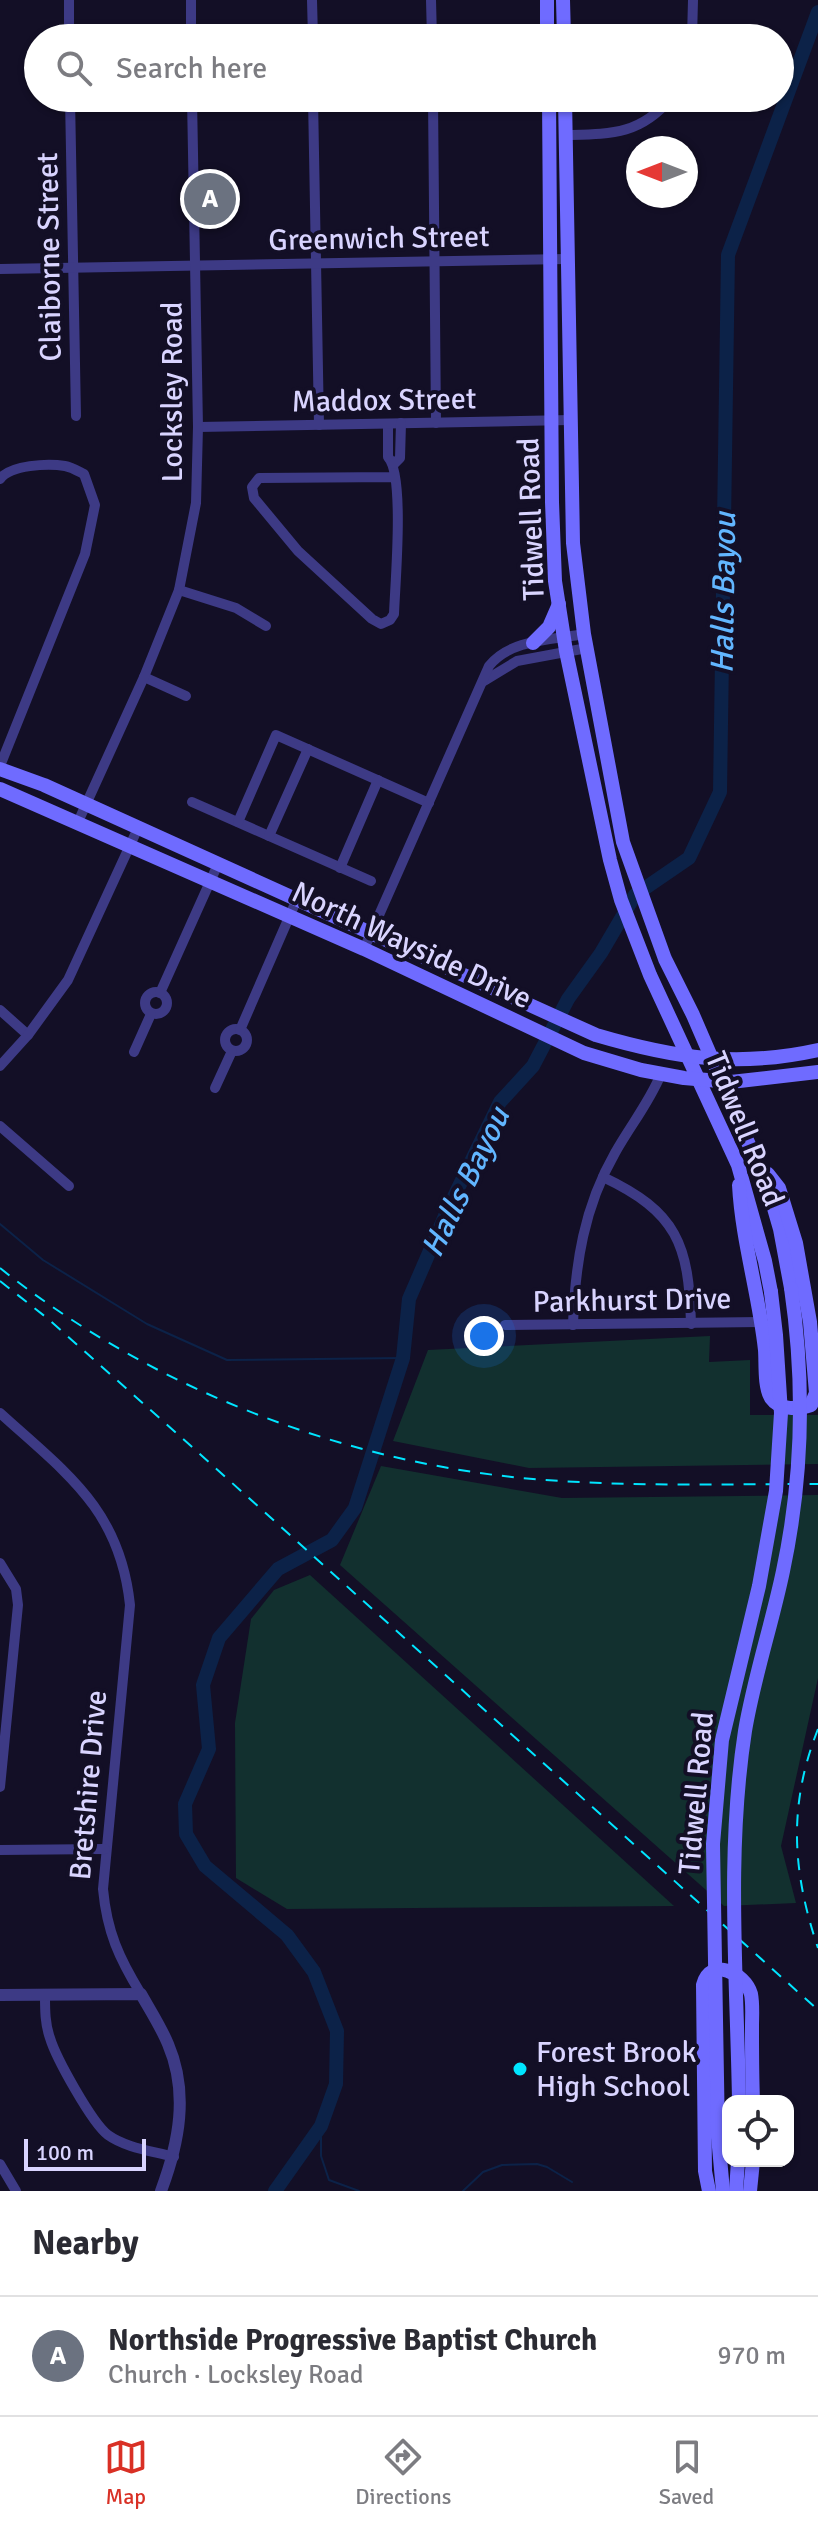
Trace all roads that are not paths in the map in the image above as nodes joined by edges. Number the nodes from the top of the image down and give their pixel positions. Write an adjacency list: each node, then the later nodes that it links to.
1 (69, 0): 8 (street)
2 (191, 0): 9 (street)
3 (312, 0): 10 (street)
4 (431, 0): 11 (street)
5 (547, 0): 12 (main road)
6 (563, 0): 13 (main road)
7 (693, 0): 14 (street)
8 (69, 24)
9 (191, 24)
10 (313, 24)
11 (432, 24)
12 (547, 24)
13 (564, 24)
14 (692, 24)
15 (70, 112): 29 (street, Claiborne Street)
16 (192, 112): 28 (street, Locksley Road)
17 (313, 112): 27 (street)
18 (433, 112): 26 (street)
19 (549, 112): 22 (main road, Tidwell Road)
20 (565, 112): 23 (main road, Tidwell Road)
21 (656, 112): 23 (street)
22 (549, 135): 23 (main road); 24 (main road, Tidwell Road)
23 (566, 135): 25 (main road, Tidwell Road)
24 (551, 259): 25 (street, Greenwich Street); 26 (street, Greenwich Street); 33 (main road, Tidwell Road)
25 (567, 259): 32 (main road, Tidwell Road)
26 (435, 261): 27 (street, Greenwich Street); 35 (street)
27 (317, 263): 28 (street, Greenwich Street); 37 (street)
28 (195, 265): 29 (street, Greenwich Street); 38 (street, Locksley Road)
29 (74, 267): 30 (street, Greenwich Street); 31 (street, Claiborne Street)
30 (0, 269)
31 (76, 416)
32 (570, 420): 33 (street, Maddox Street); 45 (main road, Tidwell Road)
33 (553, 421): 35 (street, Maddox Street); 43 (main road, Tidwell Road)
34 (401, 423): 35 (street, Maddox Street); 36 (street, Maddox Street); 39 (street)
35 (436, 423)
36 (388, 424): 37 (street, Maddox Street); 39 (street)
37 (319, 425): 38 (street, Maddox Street)
38 (198, 427): 42 (street, Locksley Road)
39 (394, 464): 41 (street)
40 (2, 476): 52 (street)
41 (395, 477): 41 (street)
42 (179, 590): 44 (street); 48 (street, Locksley Road)
43 (559, 604): 46 (main road); 47 (main road, Tidwell Road)
44 (266, 626)
45 (586, 641): 47 (street); 78 (main road, Tidwell Road)
46 (533, 643): 47 (street); 49 (street)
47 (565, 645): 49 (street); 77 (main road, Tidwell Road)
48 (144, 677): 50 (street); 57 (street, Locksley Road)
49 (484, 681): 56 (street)
50 (186, 696)
51 (308, 749): 53 (street); 59 (street); 61 (street)
52 (0, 767): 57 (main road, North Wayside Drive)
53 (378, 780): 56 (street); 64 (street)
54 (0, 789): 58 (main road, North Wayside Drive)
55 (192, 802): 59 (street)
56 (429, 803): 69 (street)
57 (86, 806): 58 (street, Locksley Road); 60 (main road, North Wayside Drive)
58 (78, 822): 62 (main road, North Wayside Drive)
59 (238, 822): 61 (street)
60 (138, 828): 62 (street); 63 (main road, North Wayside Drive)
61 (269, 836): 64 (street)
62 (129, 847): 66 (main road, North Wayside Drive); 74 (street)
63 (218, 864): 66 (street); 67 (main road, North Wayside Drive)
64 (340, 868): 65 (street)
65 (371, 881)
66 (209, 882): 68 (main road, North Wayside Drive); 71 (street)
67 (297, 899): 68 (street); 69 (main road, North Wayside Drive)
68 (289, 917): 70 (main road, North Wayside Drive); 84 (street)
69 (371, 932): 70 (street); 77 (main road, North Wayside Drive)
70 (364, 949): 81 (main road, North Wayside Drive)
71 (160, 993): 73 (street); 73 (street)
72 (0, 1010): 74 (street)
73 (151, 1014): 76 (street)
74 (28, 1035): 79 (street)
75 (818, 1050): 78 (main road, North Wayside Drive)
76 (134, 1052)
77 (688, 1056): 78 (main road, North Wayside Drive); 82 (main road, Tidwell Road)
78 (712, 1059): 83 (main road, Tidwell Road)
79 (0, 1066)
80 (818, 1072): 83 (main road, North Wayside Drive)
81 (661, 1074): 82 (main road, North Wayside Drive); 88 (street)
82 (699, 1079): 83 (main road, North Wayside Drive); 87 (main road, Tidwell Road)
83 (720, 1081): 86 (main road, Tidwell Road)
84 (215, 1088)
85 (0, 1126): 89 (street)
86 (756, 1157): 91 (main road); 103 (main road, Tidwell Road, bridge)
87 (738, 1165): 90 (main road); 112 (main road, Tidwell Road, bridge)
88 (603, 1177): 92 (street); 94 (street)
89 (69, 1186)
90 (761, 1322): 91 (main road); 92 (street, Parkhurst Drive)
91 (814, 1322)
92 (691, 1324): 94 (street, Parkhurst Drive)
93 (505, 1325): 94 (street, Parkhurst Drive)
94 (573, 1325)
95 (0, 1413): 98 (street, Bretshire Drive)
96 (0, 1563): 97 (street)
97 (0, 1787)
98 (105, 1849): 99 (street); 100 (street, Bretshire Drive)
99 (0, 1850)
100 (141, 1994): 102 (street); 105 (street, Bretshire Drive)
101 (0, 1995): 102 (street)
102 (45, 1995): 105 (street)
103 (739, 2095)
104 (753, 2095): 111 (main road)
105 (174, 2157): 110 (street, Bretshire Drive)
106 (0, 2164): 109 (street)
107 (738, 2167): 113 (main road)
108 (752, 2167): 114 (main road)
109 (16, 2191)
110 (161, 2191)
111 (709, 2191)
112 (723, 2191)
113 (736, 2191)
114 (750, 2191)

